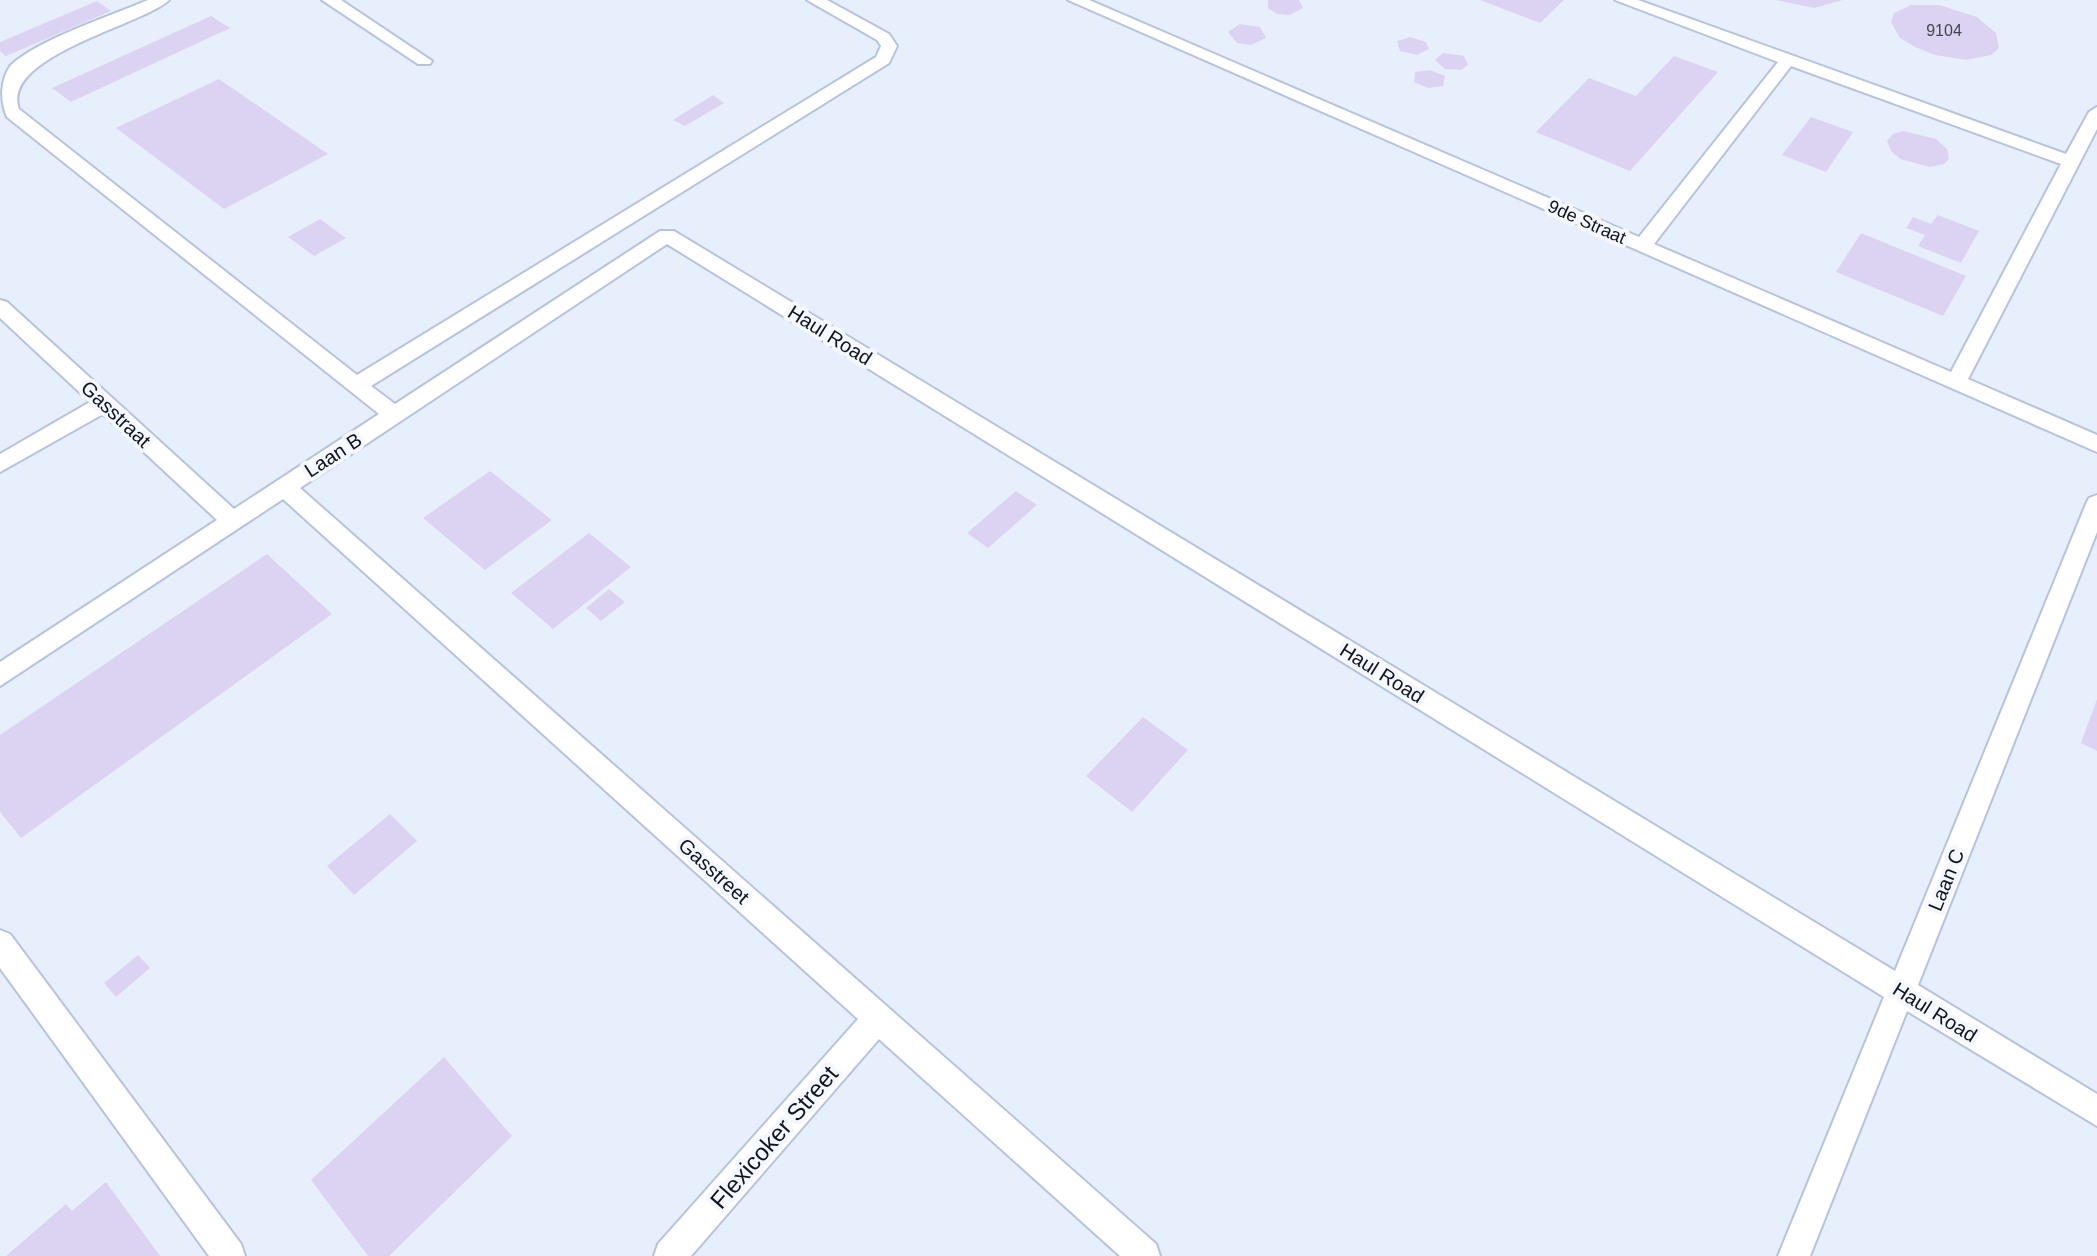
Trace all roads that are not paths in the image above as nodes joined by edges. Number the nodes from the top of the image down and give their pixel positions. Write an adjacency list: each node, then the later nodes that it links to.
1 (161, 0): 14 (lane)
2 (330, 0): 7 (lane)
3 (815, 0): 14 (lane)
4 (1076, 0): 11 (lane, 9de Straat)
5 (1623, 0): 6 (lane)
6 (1788, 60): 9 (lane); 11 (lane)
7 (424, 61)
8 (2097, 112): 9 (lane)
9 (2071, 162): 13 (lane)
10 (667, 235): 16 (lane, Laan B); 24 (lane, Haul Road)
11 (1642, 246): 13 (lane, 9de Straat)
12 (0, 307): 15 (lane, Gasstraat)
13 (1956, 383): 17 (lane, 9de Straat)
14 (356, 385): 16 (lane)
15 (105, 403): 18 (lane); 21 (lane, Gasstraat)
16 (394, 415): 19 (lane, Laan B)
17 (2097, 444)
18 (0, 464)
19 (284, 487): 21 (lane, Laan B); 25 (lane, Gasstreet)
20 (2097, 504): 24 (lane, Laan C)
21 (232, 521): 22 (lane, Laan B)
22 (0, 675)
23 (0, 944): 27 (lane)
24 (1901, 991): 26 (lane, Haul Road); 30 (lane, Laan C)
25 (878, 1018): 28 (lane, Flexicoker Street); 29 (lane, Gasstreet)
26 (2097, 1111)
27 (229, 1256)
28 (670, 1256)
29 (1144, 1256)
30 (1794, 1256)

